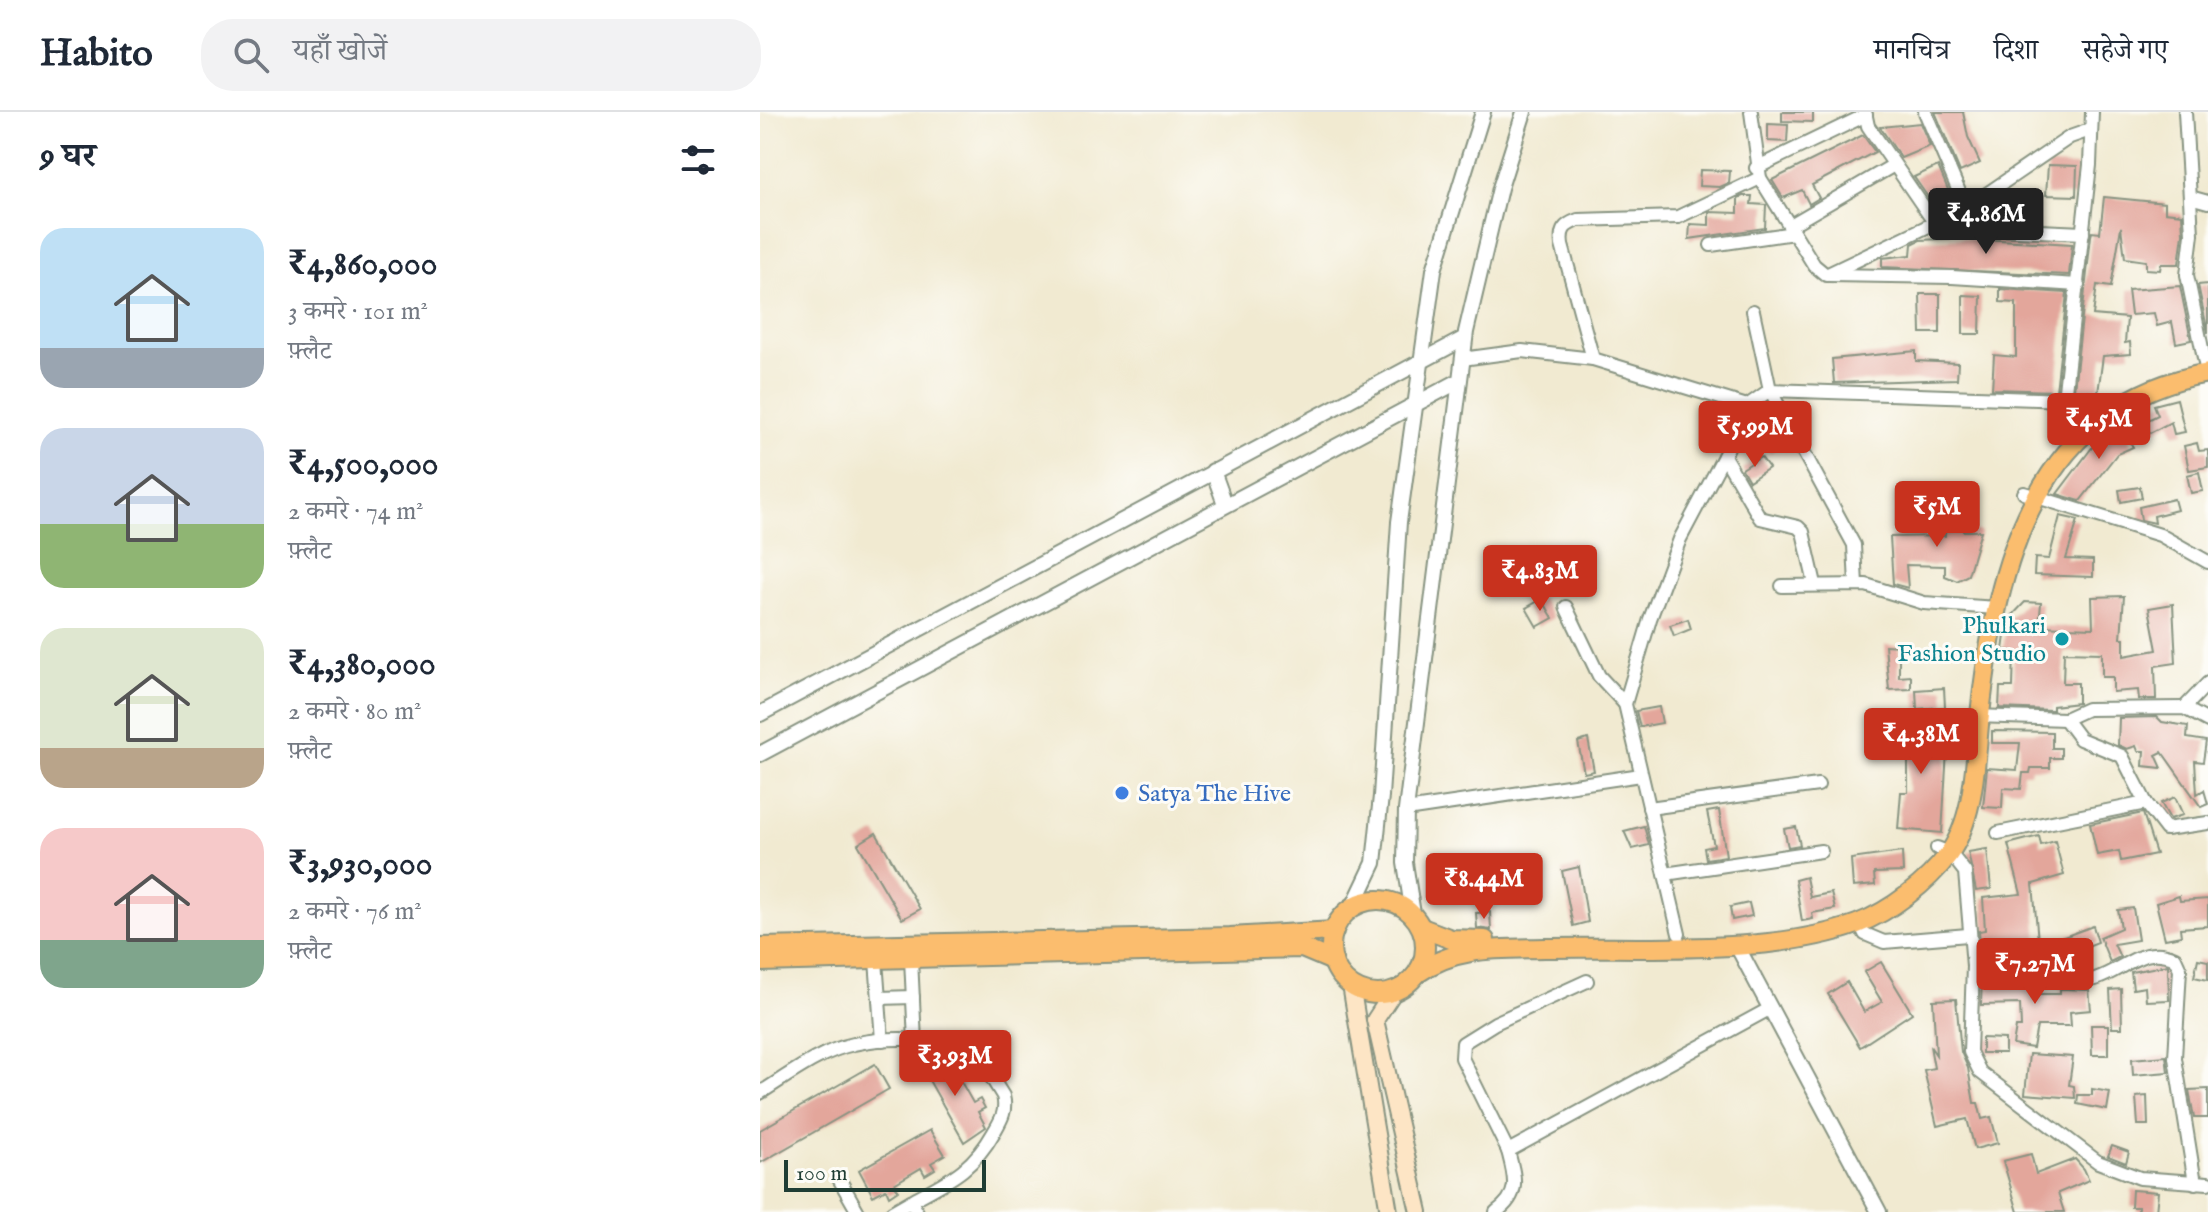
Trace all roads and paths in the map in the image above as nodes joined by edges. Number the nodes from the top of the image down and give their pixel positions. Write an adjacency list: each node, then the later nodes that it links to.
1 (1483, 112): 24 (street)
2 (1524, 112): 21 (street)
3 (1751, 112): 10 (street)
4 (1925, 112): 13 (street)
5 (2092, 112): 8 (street)
6 (2185, 112): 11 (street)
7 (1865, 114): 9 (street); 10 (street)
8 (2090, 130): 13 (street); 16 (street)
9 (1894, 165): 14 (street); 15 (street)
10 (1758, 173): 15 (street); 23 (street)
11 (2190, 197): 12 (street); 25 (street)
12 (2208, 202)
13 (1966, 208): 14 (street)
14 (1934, 222): 16 (street); 18 (street)
15 (1792, 229): 17 (street); 18 (street)
16 (2083, 233): 19 (street)
17 (1711, 245)
18 (1826, 275): 19 (street)
19 (2078, 285): 28 (street)
20 (1753, 311): 27 (street)
21 (1465, 338): 22 (street); 24 (street)
22 (1462, 359): 23 (street); 26 (street)
23 (1593, 359): 30 (street)
24 (1420, 360): 29 (street); 33 (street)
25 (2207, 368): 31 (main road)
26 (1459, 381): 29 (street); 54 (street)
27 (1770, 390): 28 (street); 30 (street); 38 (street)
28 (2064, 400): 31 (street)
29 (1414, 403): 35 (street); 60 (street)
30 (1747, 406): 32 (street)
31 (2068, 440): 34 (main road)
32 (1724, 456): 37 (street); 43 (street)
33 (1213, 471): 35 (street); 45 (street)
34 (2029, 495): 36 (street); 41 (main road)
35 (1225, 504): 49 (street)
36 (2208, 562)
37 (1815, 584): 38 (street); 39 (street)
38 (1856, 585): 41 (street)
39 (1782, 586)
40 (1566, 607): 43 (street)
41 (1992, 608): 46 (main road)
42 (2208, 683): 44 (street)
43 (1625, 704): 50 (street)
44 (2184, 708): 47 (street); 48 (street)
45 (760, 714)
46 (1976, 716): 47 (street); 58 (main road)
47 (2065, 719): 52 (street)
48 (2208, 721)
49 (760, 754)
50 (1641, 775): 53 (street); 54 (street)
51 (1818, 785): 53 (street)
52 (2146, 803): 55 (street); 56 (street)
53 (1649, 808): 59 (street)
54 (1406, 810): 61 (street)
55 (2208, 823)
56 (1998, 833)
57 (1821, 851): 59 (street)
58 (1943, 851): 62 (main road); 64 (main road); 65 (street)
59 (1665, 874): 64 (street)
60 (1353, 907): 61 (main road); 63 (main road)
61 (1417, 921): 66 (main road); 74 (main road)
62 (1860, 923): 65 (street); 67 (main road)
63 (1334, 931): 68 (main road); 71 (main road)
64 (1679, 934): 66 (main road)
65 (1968, 935): 73 (street)
66 (1609, 941): 67 (main road); 74 (main road)
67 (1736, 944): 80 (street)
68 (760, 947)
69 (911, 959): 70 (main road); 71 (main road); 78 (street)
70 (876, 960): 72 (main road); 79 (street)
71 (1333, 961): 76 (main road)
72 (760, 962)
73 (1973, 966): 86 (street); 86 (street)
74 (1418, 973): 77 (main road)
75 (1587, 981): 84 (street)
76 (1351, 985): 77 (main road); 90 (main road)
77 (1394, 991): 91 (main road)
78 (913, 997): 79 (street); 82 (street)
79 (879, 998): 81 (street)
80 (1771, 1008): 84 (street); 93 (street)
81 (882, 1040): 82 (street); 83 (street)
82 (915, 1041): 87 (street)
83 (760, 1093)
84 (1508, 1151): 92 (street)
85 (838, 1177): 88 (street)
86 (2201, 1183)
87 (914, 1207): 89 (street)
88 (858, 1212)
89 (892, 1212)
90 (1389, 1212)
91 (1419, 1212)
92 (1496, 1212)
93 (1879, 1212)

